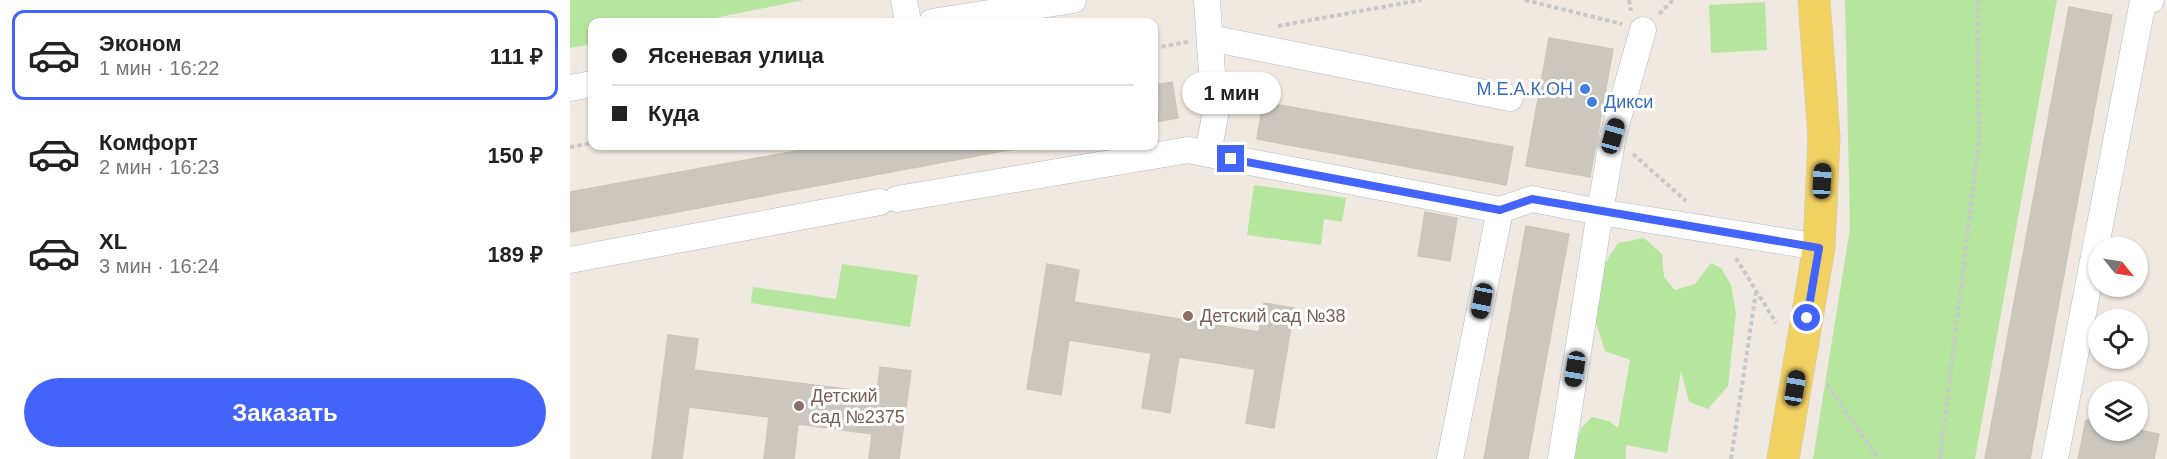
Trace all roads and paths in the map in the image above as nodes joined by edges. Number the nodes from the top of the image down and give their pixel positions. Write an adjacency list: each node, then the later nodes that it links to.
1 (904, 0): 9 (street)
2 (1073, 0): 10 (street)
3 (1207, 0): 13 (street)
4 (1421, 0): 12 (path)
5 (1525, 0): 11 (path)
6 (1814, 0): 23 (main road)
7 (1977, 0): 32 (path)
8 (2151, 0): 33 (street)
9 (907, 18)
10 (958, 18)
11 (1633, 27): 22 (street)
12 (1269, 28)
13 (1210, 38): 14 (path); 17 (street); 20 (street)
14 (1158, 47)
15 (588, 85): 16 (street)
16 (570, 88)
17 (1510, 98)
18 (588, 144): 19 (path)
19 (570, 147)
20 (1209, 154): 21 (street); 24 (street)
21 (1500, 210): 22 (street); 27 (street)
22 (1600, 212): 23 (street); 28 (street)
23 (1819, 248): 30 (main road)
24 (570, 260)
25 (1756, 291): 29 (path)
26 (1827, 385): 31 (path)
27 (1450, 459)
28 (1561, 459)
29 (1731, 459)
30 (1783, 459)
31 (1879, 459)
32 (1941, 459)
33 (2055, 459)

